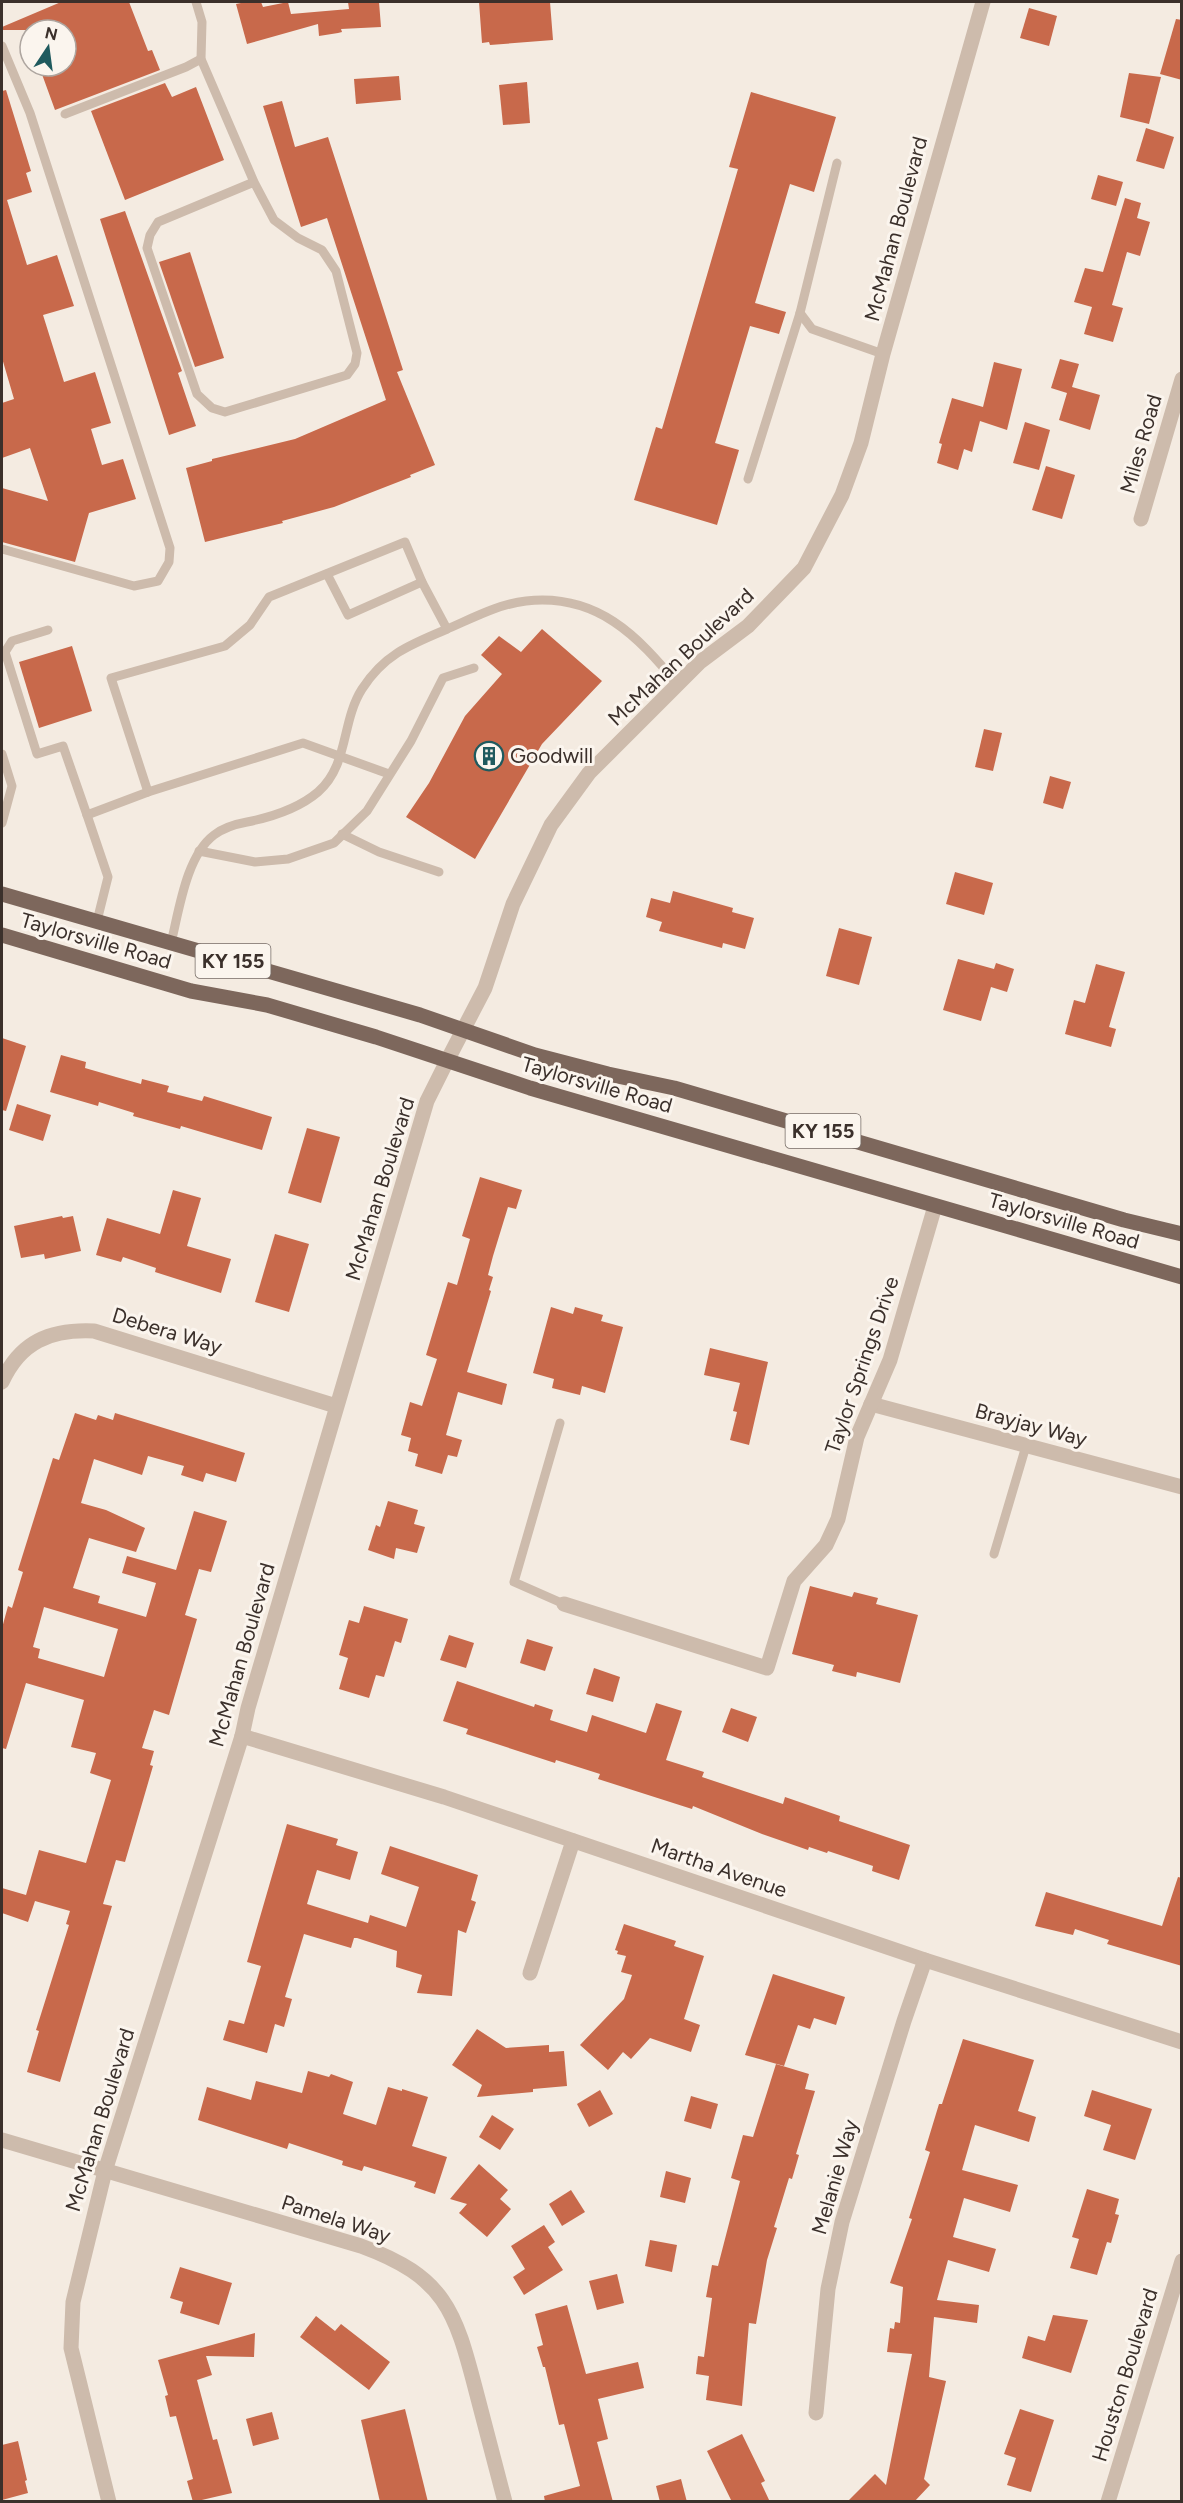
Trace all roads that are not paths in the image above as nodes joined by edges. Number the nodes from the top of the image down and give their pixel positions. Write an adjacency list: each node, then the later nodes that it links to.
1 (196, 2): 4 (lane)
2 (983, 2): 9 (street, McMahan Boulevard)
3 (2, 46): 13 (lane)
4 (201, 59): 5 (lane); 7 (lane)
5 (65, 114)
6 (837, 163): 8 (lane)
7 (254, 182): 7 (lane)
8 (800, 312): 9 (lane); 11 (lane)
9 (883, 354): 19 (street, McMahan Boulevard)
10 (1182, 379): 12 (street, Miles Road)
11 (748, 479)
12 (1141, 519)
13 (2, 549)
14 (327, 574): 15 (lane); 15 (lane); 23 (lane)
15 (422, 582): 16 (lane)
16 (447, 629): 19 (lane); 21 (lane)
17 (48, 630): 24 (lane)
18 (474, 668): 22 (lane)
19 (678, 685): 33 (street, McMahan Boulevard)
20 (2, 754): 25 (lane)
21 (342, 756): 22 (lane); 23 (lane); 27 (lane)
22 (389, 774): 26 (lane)
23 (148, 792): 24 (lane)
24 (87, 814): 30 (lane)
25 (2, 823)
26 (342, 834): 27 (lane); 28 (lane)
27 (199, 851): 32 (lane)
28 (439, 872)
29 (2, 894): 30 (main road, Taylorsville Road / KY 155)
30 (97, 921): 32 (main road, Taylorsville Road / KY 155)
31 (2, 935): 34 (main road, Taylorsville Road / KY 155)
32 (171, 943): 33 (main road, Taylorsville Road / KY 155)
33 (464, 1029): 34 (street, McMahan Boulevard); 36 (main road, Taylorsville Road / KY 155)
34 (447, 1061): 35 (main road, Taylorsville Road / KY 155); 40 (street, McMahan Boulevard)
35 (935, 1206): 37 (main road, Taylorsville Road / KY 155); 39 (street, Taylor Springs Drive)
36 (1182, 1234)
37 (1182, 1277)
38 (2, 1382): 40 (street, Debera Way)
39 (871, 1404): 42 (street, Brayjay Way); 45 (street, Taylor Springs Drive)
40 (336, 1406): 46 (street, McMahan Boulevard)
41 (560, 1423): 45 (lane)
42 (1026, 1446): 43 (street, Brayjay Way); 44 (lane)
43 (1182, 1487)
44 (994, 1554)
45 (564, 1604)
46 (242, 1736): 47 (street, Martha Avenue); 52 (street, McMahan Boulevard)
47 (573, 1841): 48 (street, Martha Avenue); 49 (street)
48 (925, 1960): 50 (street, Martha Avenue); 54 (street, Melanie Way)
49 (530, 1973)
50 (1182, 2042)
51 (2, 2140): 52 (street, Pamela Way)
52 (105, 2171): 55 (street, McMahan Boulevard); 56 (street, Pamela Way)
53 (1182, 2261): 57 (street, Houston Boulevard)
54 (816, 2413)
55 (109, 2502)
56 (505, 2502)
57 (1108, 2502)

